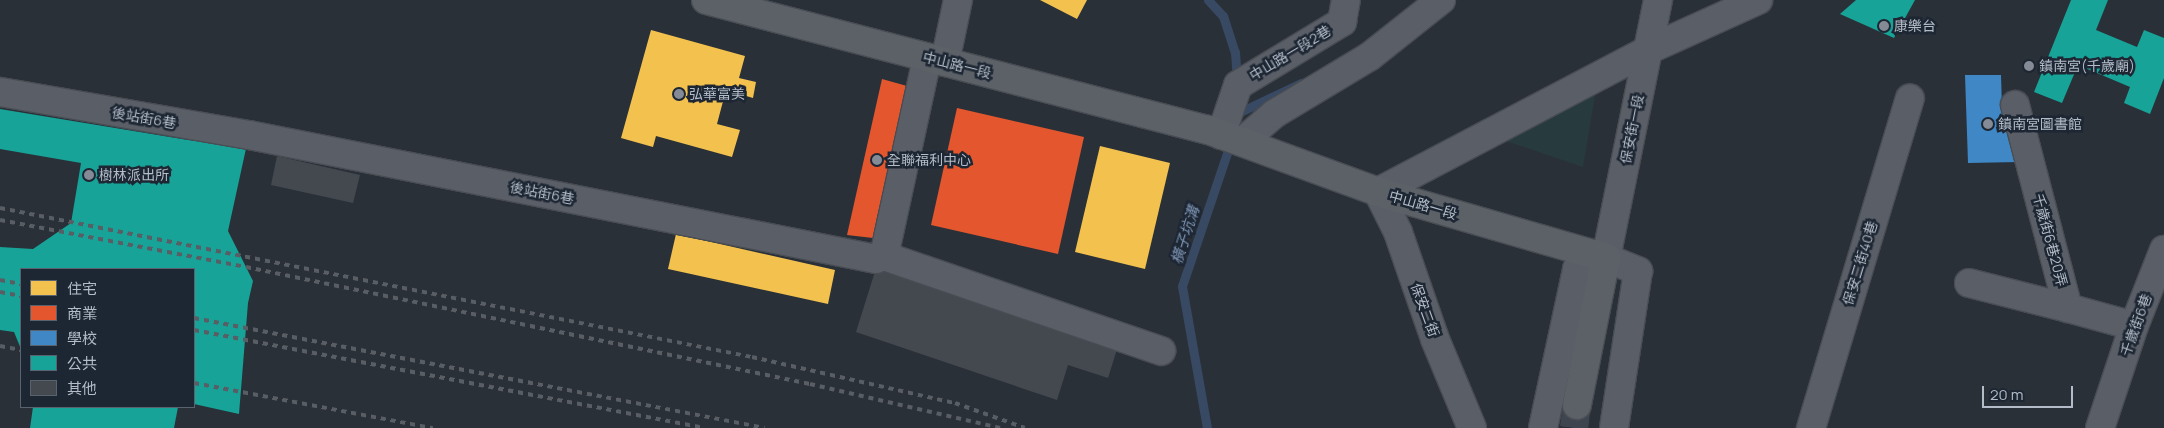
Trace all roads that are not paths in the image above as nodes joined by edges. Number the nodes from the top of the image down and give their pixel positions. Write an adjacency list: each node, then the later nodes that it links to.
1 (706, 0): 8 (main road, 中山路一段)
2 (958, 0): 8 (street)
3 (1346, 0): 12 (street, 中山路一段2巷)
4 (1441, 0): 12 (street)
5 (1658, 0): 7 (street, 保安街一段)
6 (1758, 0): 7 (street)
7 (1648, 50): 13 (street); 16 (street, 保安街一段)
8 (936, 60): 12 (main road, 中山路一段); 15 (street)
9 (0, 92): 15 (street, 後站街6巷)
10 (1910, 99): 22 (street, 保安二街40巷)
11 (2015, 105): 18 (street, 千歲街6巷20弄)
12 (1224, 136): 13 (main road, 中山路一段)
13 (1378, 192): 16 (main road, 中山路一段); 23 (street, 保安二街)
14 (2164, 250): 19 (street, 千歲街6巷)
15 (884, 256): 20 (street)
16 (1606, 258): 21 (main road, 保安街一段); 24 (street); 25 (street)
17 (1969, 283): 18 (street)
18 (2068, 308): 19 (street)
19 (2134, 326): 26 (street, 千歲街6巷)
20 (1161, 351)
21 (1577, 405)
22 (1817, 427)
23 (1472, 428)
24 (1543, 428)
25 (1614, 428)
26 (2100, 428)

